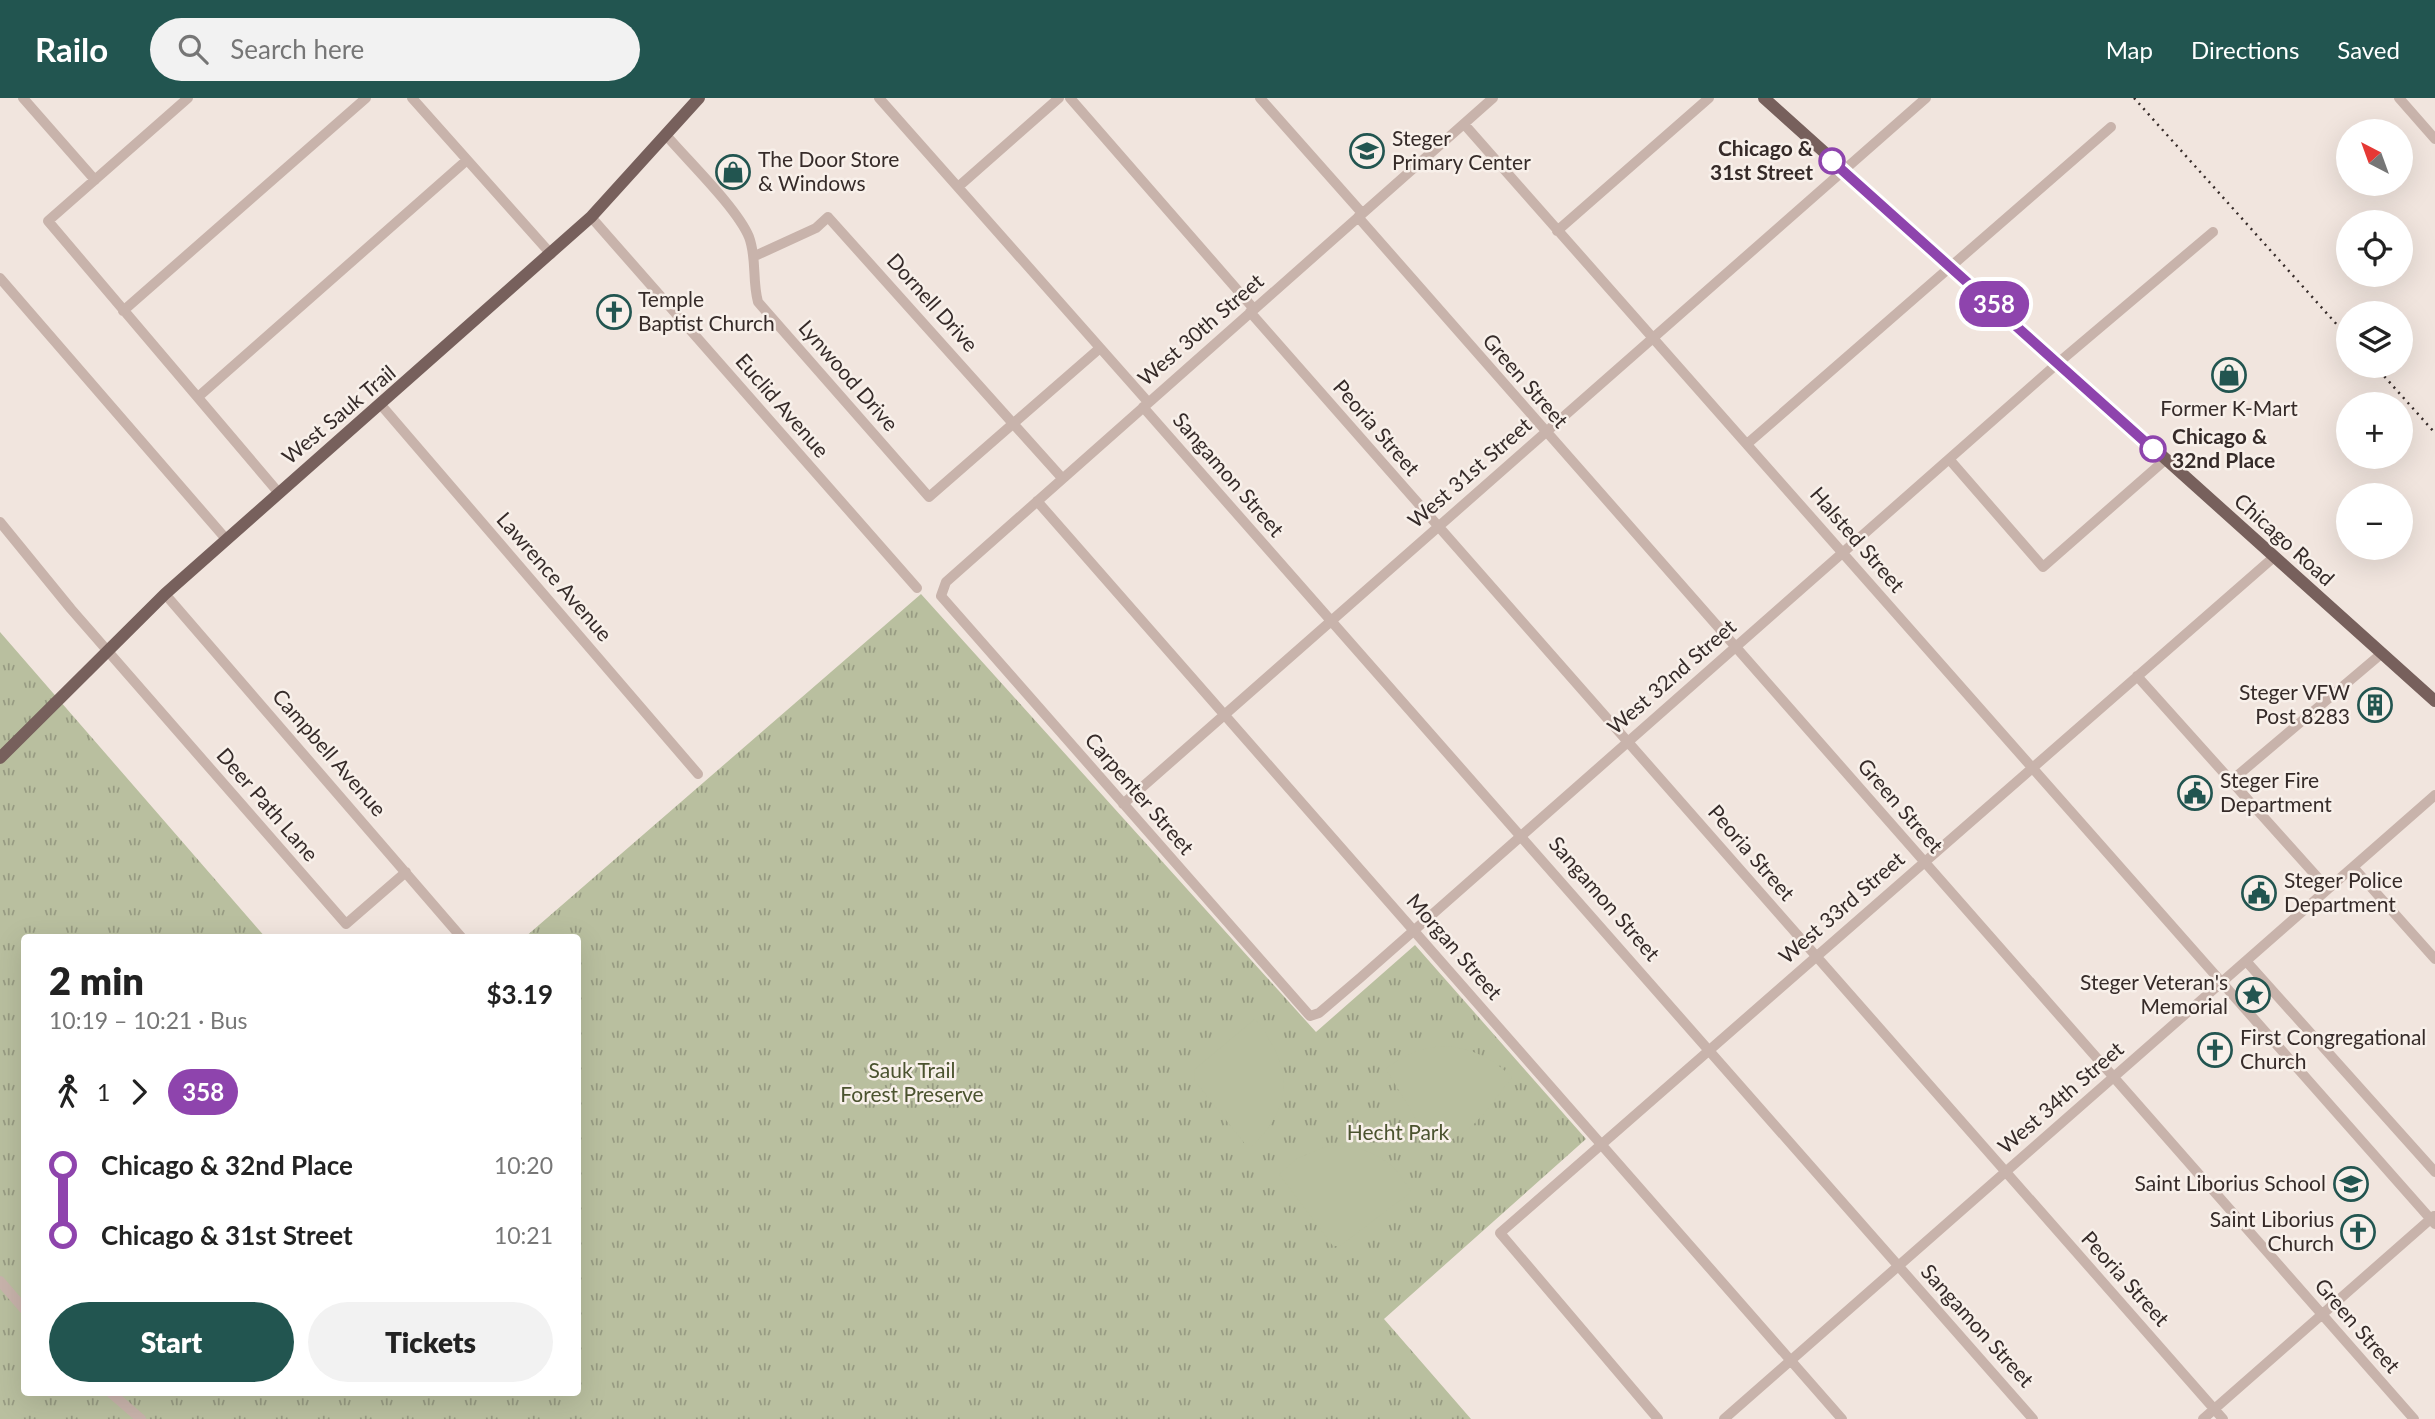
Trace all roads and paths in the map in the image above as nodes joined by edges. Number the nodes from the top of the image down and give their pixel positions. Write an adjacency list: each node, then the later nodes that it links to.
1 (23, 98): 21 (street)
2 (188, 98): 21 (street)
3 (366, 98): 31 (street)
4 (412, 98): 19 (street)
5 (699, 98): 17 (main road, West Sauk Trail)
6 (879, 98): 22 (street, Sangamon Street)
7 (1059, 98): 22 (street)
8 (1070, 98): 32 (street, Peoria Street)
9 (1260, 98): 23 (street, Green Street)
10 (1493, 98): 15 (street, West 30th Street)
11 (1709, 98): 25 (street)
12 (1764, 98): 20 (main road, Chicago Road)
13 (1926, 98): 20 (street, West 31st Street)
14 (2399, 98): 18 (street)
15 (1464, 124): 23 (street, West 30th Street); 25 (street, Halsted Street)
16 (2111, 127): 29 (street)
17 (666, 135): 24 (main road, West Sauk Trail); 28 (street, Lynwood Drive)
18 (2435, 139)
19 (467, 160): 27 (street); 36 (street)
20 (1843, 170): 29 (main road, Chicago Road); 33 (street, West 31st Street)
21 (95, 180): 31 (street)
22 (958, 187): 34 (street, Sangamon Street)
23 (1360, 215): 32 (street, West 30th Street); 40 (street, Green Street)
24 (591, 217): 27 (main road, West Sauk Trail); 52 (street, Euclid Avenue)
25 (1557, 231): 33 (street, Halsted Street)
26 (2213, 232): 35 (street, West 32nd Street)
27 (551, 254): 37 (main road, West Sauk Trail)
28 (755, 256): 39 (street, Dornell Drive); 39 (street, Lynwood Drive)
29 (1953, 267): 35 (main road, Chicago Road); 41 (street)
30 (0, 278): 49 (street)
31 (123, 311): 36 (street)
32 (1252, 311): 38 (street, West 30th Street); 48 (street, Peoria Street)
33 (1652, 338): 40 (street, West 31st Street); 41 (street, Halsted Street)
34 (1100, 348): 38 (street, Sangamon Street); 39 (street)
35 (2058, 363): 42 (street, West 32nd Street); 43 (main road, Chicago Road)
36 (198, 397): 45 (street)
37 (381, 405): 45 (main road, West Sauk Trail); 65 (street, Lawrence Avenue)
38 (1146, 405): 44 (street, West 30th Street); 55 (street, Sangamon Street)
39 (1014, 423): 44 (street, Dornell Drive)
40 (1544, 433): 48 (street, West 31st Street); 56 (street, Green Street)
41 (1747, 444): 50 (street, Halsted Street)
42 (1949, 460): 43 (street); 50 (street, West 32nd Street)
43 (2165, 460): 51 (main road, Chicago Road)
44 (1062, 478): 46 (street, West 30th Street)
45 (278, 492): 49 (main road, West Sauk Trail)
46 (1037, 501): 54 (street, West 30th Street); 61 (street, Morgan Street)
47 (0, 522): 57 (street)
48 (1438, 527): 55 (street, West 31st Street); 62 (street, Peoria Street)
49 (226, 539): 53 (main road, West Sauk Trail)
50 (1843, 552): 56 (street, West 32nd Street); 64 (street, Halsted Street)
51 (2274, 558): 58 (main road, Chicago Road); 59 (street, West 33rd Street)
52 (917, 588)
53 (165, 594): 57 (main road, West Sauk Trail); 72 (street, Campbell Avenue)
54 (941, 596): 68 (street, Carpenter Street)
55 (1331, 621): 61 (street, West 31st Street); 69 (street, Sangamon Street)
56 (1735, 648): 62 (street, West 32nd Street); 70 (street, Green Street)
57 (108, 651): 63 (main road, West Sauk Trail); 72 (street, Deer Path Lane)
58 (2381, 654): 60 (main road, Chicago Road); 66 (street)
59 (2137, 676): 64 (street, West 33rd Street); 66 (street)
60 (2435, 701)
61 (1224, 715): 68 (street, West 31st Street); 74 (street, Morgan Street)
62 (1628, 742): 69 (street, West 32nd Street); 76 (street, Peoria Street)
63 (0, 758)
64 (2032, 768): 70 (street, West 33rd Street); 79 (street, Halsted Street)
65 (698, 774)
66 (2231, 781): 73 (street)
67 (2435, 795): 71 (street, West 34th Street)
68 (1123, 804): 80 (street, Carpenter Street)
69 (1522, 835): 74 (street, West 32nd Street); 81 (street, Sangamon Street)
70 (1923, 862): 76 (street, West 33rd Street); 82 (street, Green Street)
71 (2353, 867): 73 (street, West 34th Street); 77 (street)
72 (406, 872): 75 (street, Campbell Avenue)
73 (2328, 889): 78 (street, West 34th Street)
74 (1413, 931): 80 (street, West 32nd Street); 83 (street, Morgan Street)
75 (460, 934)
76 (1815, 957): 81 (street, West 33rd Street); 85 (street, Peoria Street)
77 (2435, 959)
78 (2246, 961): 79 (street, West 34th Street); 84 (street)
79 (2220, 983): 82 (street, West 34th Street); 86 (street, Halsted Street)
80 (1310, 1016)
81 (1710, 1050): 83 (street, West 33rd Street); 87 (street, Sangamon Street)
82 (2112, 1078): 85 (street, West 34th Street); 90 (street, Green Street)
83 (1602, 1146): 91 (street, Morgan Street); 95 (street, West 33rd Street)
84 (2435, 1172)
85 (2004, 1173): 87 (street, West 34th Street); 93 (street, Peoria Street)
86 (2433, 1219): 90 (street)
87 (1898, 1266): 91 (street, West 34th Street); 98 (street, Sangamon Street)
88 (0, 1281): 89 (street)
89 (21, 1306)
90 (2322, 1315): 93 (street); 101 (street, Green Street)
91 (1791, 1360): 96 (street, West 34th Street); 97 (street, Morgan Street)
92 (114, 1396): 94 (street)
93 (2215, 1409): 99 (street); 100 (street, Peoria Street)
94 (141, 1419)
95 (1658, 1419)
96 (1724, 1419)
97 (1842, 1419)
98 (2033, 1419)
99 (2203, 1419)
100 (2223, 1419)
101 (2414, 1419)

